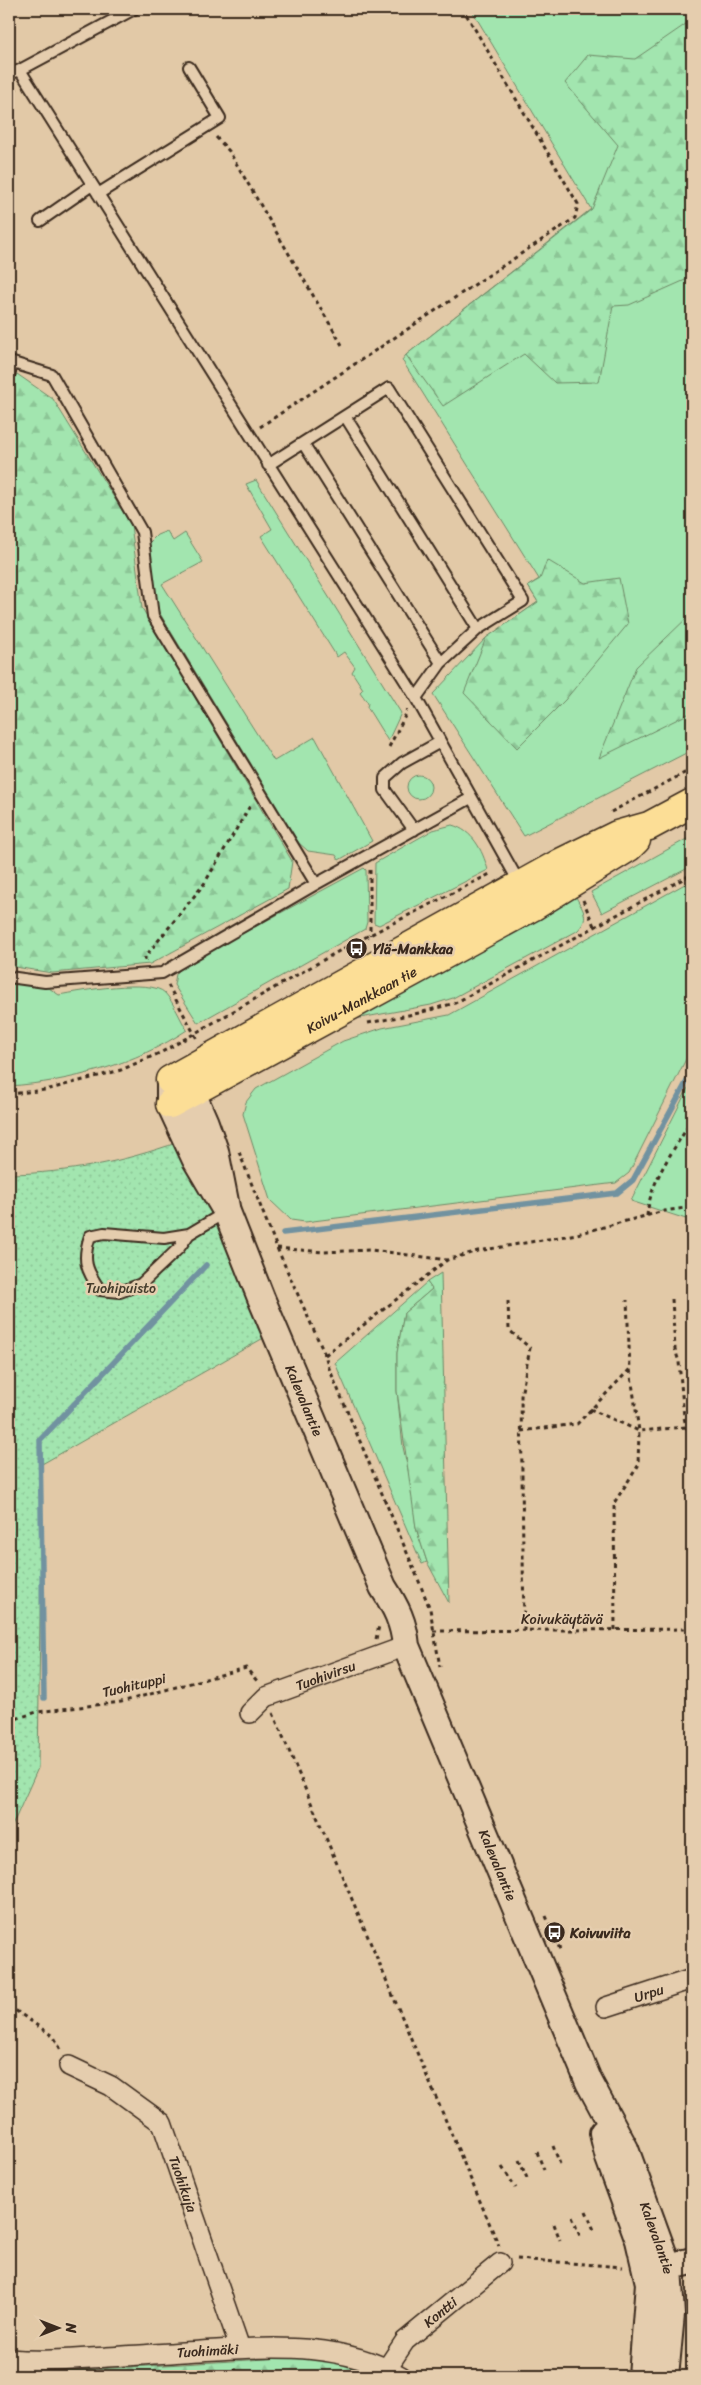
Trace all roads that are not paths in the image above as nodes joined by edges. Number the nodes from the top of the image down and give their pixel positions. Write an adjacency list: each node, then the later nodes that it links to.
1 (134, 9): 3 (lane)
2 (189, 67): 6 (lane)
3 (20, 70): 4 (lane); 5 (lane)
4 (9, 74)
5 (92, 184): 6 (lane); 7 (lane)
6 (98, 194): 11 (lane)
7 (40, 221)
8 (9, 374): 19 (lane)
9 (345, 416): 10 (lane); 12 (lane); 12 (lane)
10 (303, 443): 11 (lane); 13 (lane)
11 (268, 465): 14 (lane)
12 (478, 629): 13 (lane)
13 (441, 663): 14 (lane)
14 (416, 698): 15 (lane)
15 (440, 742): 16 (lane); 18 (lane)
16 (471, 798): 18 (lane); 20 (lane)
17 (692, 803): 20 (main road, Koivu-Mankkaan tie)
18 (414, 830): 19 (lane)
19 (316, 884): 21 (lane)
20 (523, 889): 22 (main road, Koivu-Mankkaan tie)
21 (9, 977)
22 (177, 1092): 23 (main road, Kalevalantie)
23 (227, 1212): 24 (lane); 25 (main road, Kalevalantie)
24 (189, 1234): 24 (lane)
25 (406, 1646): 26 (street, Tuohivirsu); 31 (main road, Kalevalantie)
26 (250, 1713)
27 (692, 1980): 28 (street, Urpu)
28 (606, 2007)
29 (69, 2066): 32 (street, Tuohikuja)
30 (504, 2257): 34 (street, Kontti)
31 (667, 2276): 35 (main road, Kalevalantie); 36 (main road, Kalevalantie)
32 (240, 2348): 33 (street, Tuohimäki); 34 (street, Tuohimäki)
33 (9, 2359)
34 (394, 2372)
35 (642, 2376)
36 (664, 2376)

